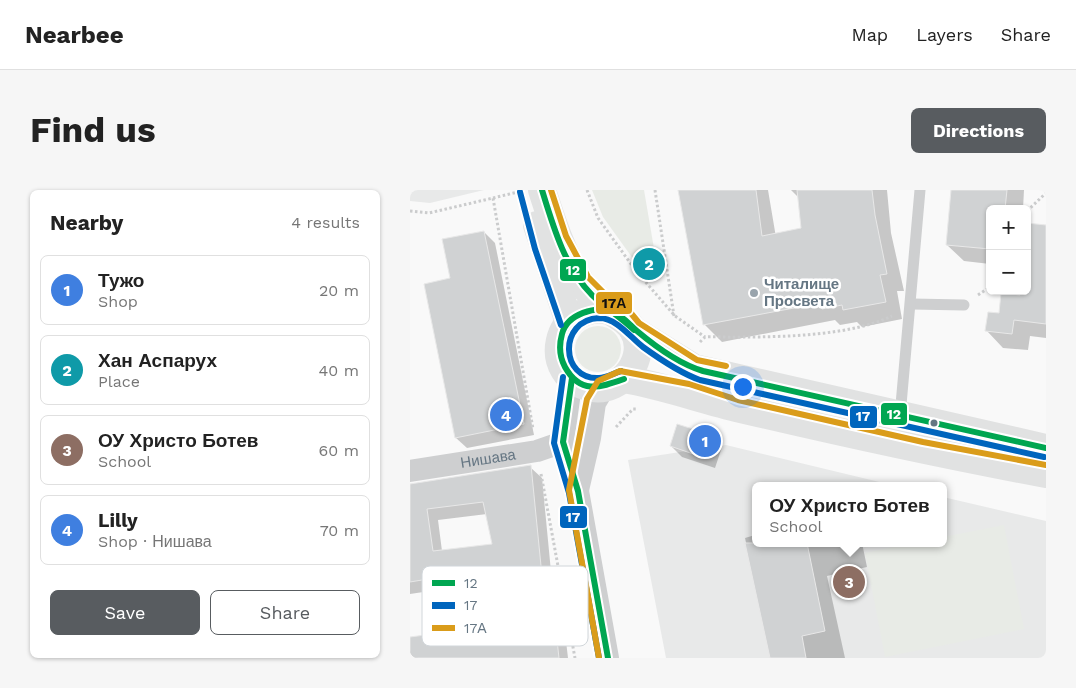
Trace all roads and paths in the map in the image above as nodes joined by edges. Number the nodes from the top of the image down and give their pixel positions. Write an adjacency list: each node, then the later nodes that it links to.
1 (528, 190): 7 (path); 14 (main road)
2 (542, 190): 12 (main road)
3 (587, 190): 13 (path)
4 (655, 190): 13 (path)
5 (920, 190): 10 (lane)
6 (1046, 193): 8 (path)
7 (493, 198): 9 (path); 23 (path)
8 (1031, 207)
9 (410, 211)
10 (912, 304): 11 (lane); 16 (path); 20 (lane)
11 (964, 305)
12 (610, 311): 14 (main road); 15 (main road)
13 (674, 316): 16 (path)
14 (569, 322): 18 (main road)
15 (633, 330): 17 (main road); 19 (main road)
16 (705, 336): 17 (path)
17 (694, 368): 20 (main road)
18 (572, 378): 19 (main road); 21 (street)
19 (614, 383): 25 (main road); 26 (street)
20 (900, 416): 22 (main road)
21 (563, 442): 23 (street, Нишава); 26 (street)
22 (1046, 448)
23 (537, 451): 24 (street, Нишава); 27 (path)
24 (410, 471)
25 (1046, 474)
26 (578, 491): 28 (street)
27 (559, 566)
28 (608, 658)

